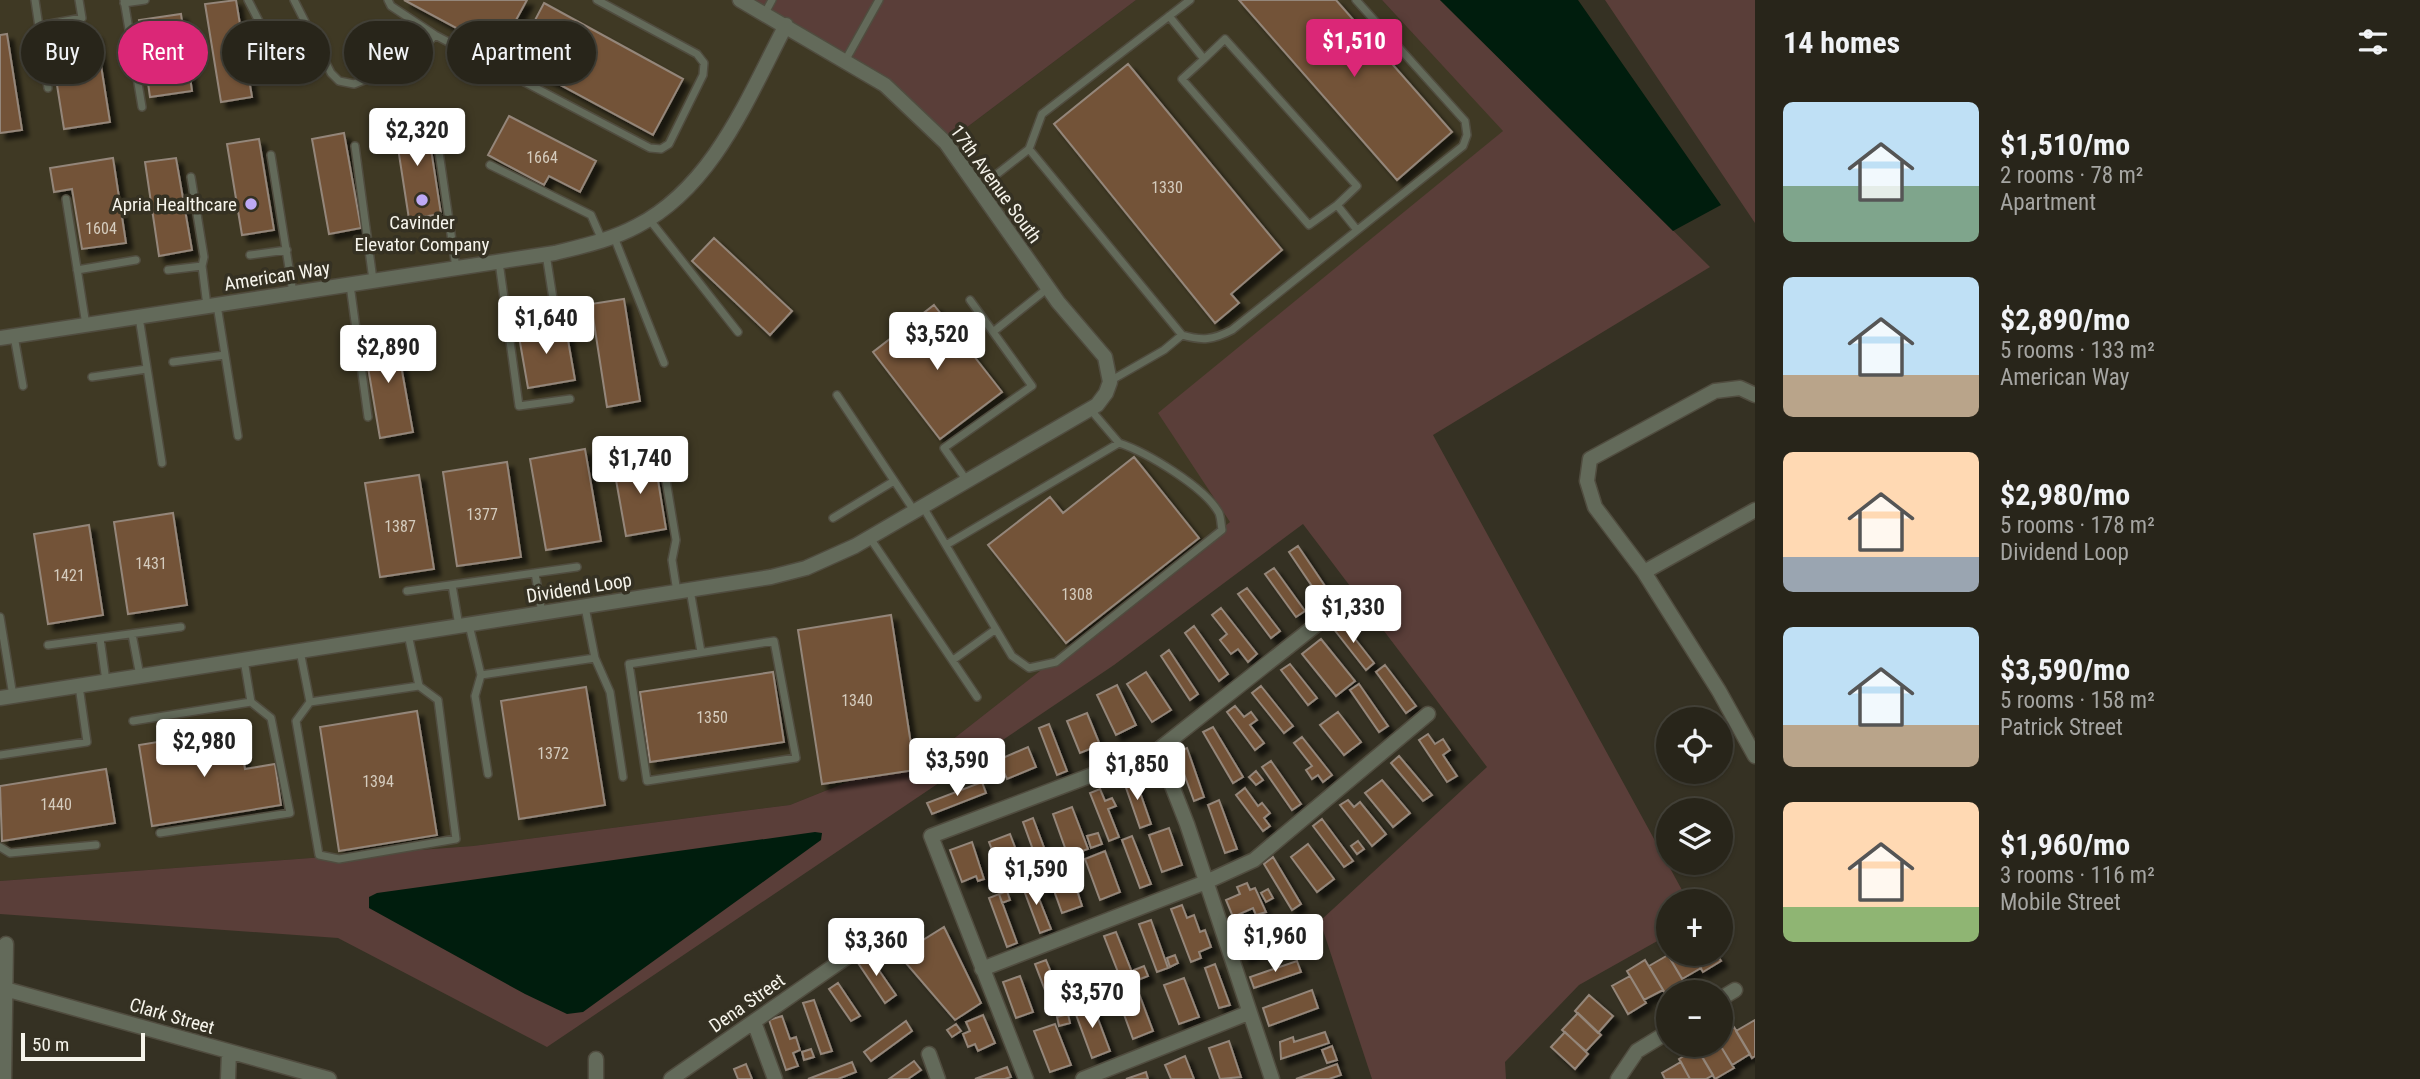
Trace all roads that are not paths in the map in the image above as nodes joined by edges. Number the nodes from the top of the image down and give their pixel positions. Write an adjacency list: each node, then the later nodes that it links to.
1 (35, 0): 15 (lane)
2 (79, 0): 16 (lane)
3 (145, 0): 12 (lane)
4 (248, 0): 17 (lane)
5 (294, 0): 19 (lane)
6 (388, 0): 19 (lane)
7 (597, 0): 19 (lane)
8 (740, 0): 13 (street, 17th Avenue South)
9 (879, 0): 21 (lane)
10 (1190, 0): 14 (lane)
11 (1356, 0): 35 (lane)
12 (124, 2): 24 (lane)
13 (768, 7): 18 (street, 17th Avenue South)
14 (1169, 16): 20 (lane); 26 (lane)
15 (38, 21)
16 (66, 21)
17 (259, 21)
18 (786, 25): 21 (street, 17th Avenue South); 34 (street, American Way)
19 (435, 35)
20 (1204, 59): 33 (lane); 33 (lane)
21 (845, 61): 31 (street, 17th Avenue South)
22 (47, 84): 23 (lane)
23 (48, 88)
24 (142, 107)
25 (355, 146): 46 (lane)
26 (1029, 149): 31 (lane); 57 (lane)
27 (439, 152): 43 (lane)
28 (271, 155): 37 (lane)
29 (489, 165): 36 (lane)
30 (191, 177): 42 (lane)
31 (978, 189): 48 (street, 17th Avenue South)
32 (66, 199): 44 (lane)
33 (1336, 205): 35 (lane)
34 (649, 219): 36 (street, American Way); 55 (lane)
35 (1357, 230): 57 (lane)
36 (608, 238): 38 (street, American Way); 61 (lane)
37 (287, 250): 39 (lane); 49 (lane)
38 (546, 254): 41 (street, American Way); 52 (lane)
39 (250, 255)
40 (136, 260): 44 (lane)
41 (499, 262): 43 (street, American Way); 52 (lane)
42 (202, 266): 45 (lane); 51 (lane)
43 (456, 268): 46 (street, American Way)
44 (77, 270): 54 (lane)
45 (168, 270)
46 (374, 281): 47 (street, American Way)
47 (350, 284): 49 (street, American Way); 70 (lane)
48 (1048, 288): 56 (lane); 64 (street, 17th Avenue South)
49 (293, 293): 51 (street, American Way)
50 (970, 300): 56 (lane)
51 (212, 305): 53 (street, American Way); 59 (lane)
52 (507, 313): 68 (lane)
53 (139, 317): 54 (street, American Way); 62 (lane)
54 (86, 325): 58 (street, American Way)
55 (738, 332)
56 (993, 332): 76 (lane)
57 (1182, 335): 64 (lane)
58 (7, 337): 65 (lane)
59 (225, 355): 60 (lane); 71 (lane)
60 (173, 362)
61 (664, 363)
62 (147, 369): 63 (lane); 74 (lane)
63 (92, 377)
64 (1110, 382): 69 (street, Dividend Loop)
65 (23, 386)
66 (837, 395): 75 (lane)
67 (1755, 395): 83 (street)
68 (569, 399)
69 (1090, 409): 72 (lane); 76 (street, Dividend Loop)
70 (368, 417)
71 (238, 436)
72 (1119, 443): 81 (lane); 94 (lane)
73 (662, 456): 87 (lane)
74 (162, 463)
75 (894, 481): 77 (lane); 79 (lane)
76 (967, 481): 77 (street, Dividend Loop)
77 (919, 510): 80 (street, Dividend Loop); 81 (lane)
78 (1755, 510): 83 (street)
79 (833, 518)
80 (870, 538): 87 (street, Dividend Loop); 103 (lane)
81 (946, 545): 94 (lane)
82 (577, 567): 84 (lane)
83 (1644, 572): 117 (street)
84 (535, 573): 85 (lane); 90 (lane)
85 (452, 584): 86 (lane); 92 (lane)
86 (407, 591)
87 (684, 591): 89 (street, Dividend Loop); 100 (lane)
88 (1345, 602): 115 (street)
89 (584, 607): 90 (street, Dividend Loop); 101 (lane)
90 (542, 613): 92 (street, Dividend Loop)
91 (0, 617): 109 (lane)
92 (464, 626): 96 (street, Dividend Loop); 104 (lane)
93 (181, 627): 95 (lane)
94 (996, 629): 103 (lane)
95 (132, 634): 97 (lane); 105 (lane)
96 (408, 635): 99 (street, Dividend Loop); 108 (lane)
97 (100, 638): 98 (lane); 106 (lane)
98 (48, 645)
99 (300, 651): 102 (street, Dividend Loop); 112 (lane)
100 (701, 652): 100 (lane)
101 (594, 658): 104 (lane); 119 (lane)
102 (244, 660): 105 (street, Dividend Loop); 111 (lane)
103 (953, 660): 110 (lane)
104 (481, 675): 118 (lane)
105 (140, 676): 106 (street, Dividend Loop)
106 (106, 681): 107 (street, Dividend Loop)
107 (79, 685): 109 (street, Dividend Loop); 116 (lane)
108 (419, 686): 112 (lane); 112 (lane)
109 (6, 697)
110 (977, 697)
111 (251, 702): 114 (lane); 120 (lane)
112 (310, 702)
113 (1428, 713): 123 (street)
114 (133, 721)
115 (1158, 750): 123 (street); 126 (street)
116 (0, 755)
117 (1755, 756)
118 (488, 774)
119 (623, 777)
120 (160, 833)
121 (96, 845): 122 (lane)
122 (0, 847)
123 (1206, 882): 126 (street); 128 (street)
124 (880, 934): 129 (street, Dena Street)
125 (6, 944): 127 (street)
126 (982, 969): 141 (street)
127 (5, 989): 131 (street, Clark Street); 134 (street)
128 (1248, 1013): 142 (street); 143 (street)
129 (754, 1022): 138 (street, Dena Street); 139 (street)
130 (1656, 1039): 144 (street)
131 (229, 1052): 135 (street); 136 (street, Clark Street)
132 (929, 1054): 140 (street)
133 (596, 1059): 137 (street)
134 (4, 1079)
135 (228, 1079)
136 (329, 1079)
137 (596, 1079)
138 (671, 1079)
139 (775, 1079)
140 (939, 1079)
141 (1026, 1079)
142 (1083, 1079)
143 (1272, 1079)
144 (1618, 1079)

